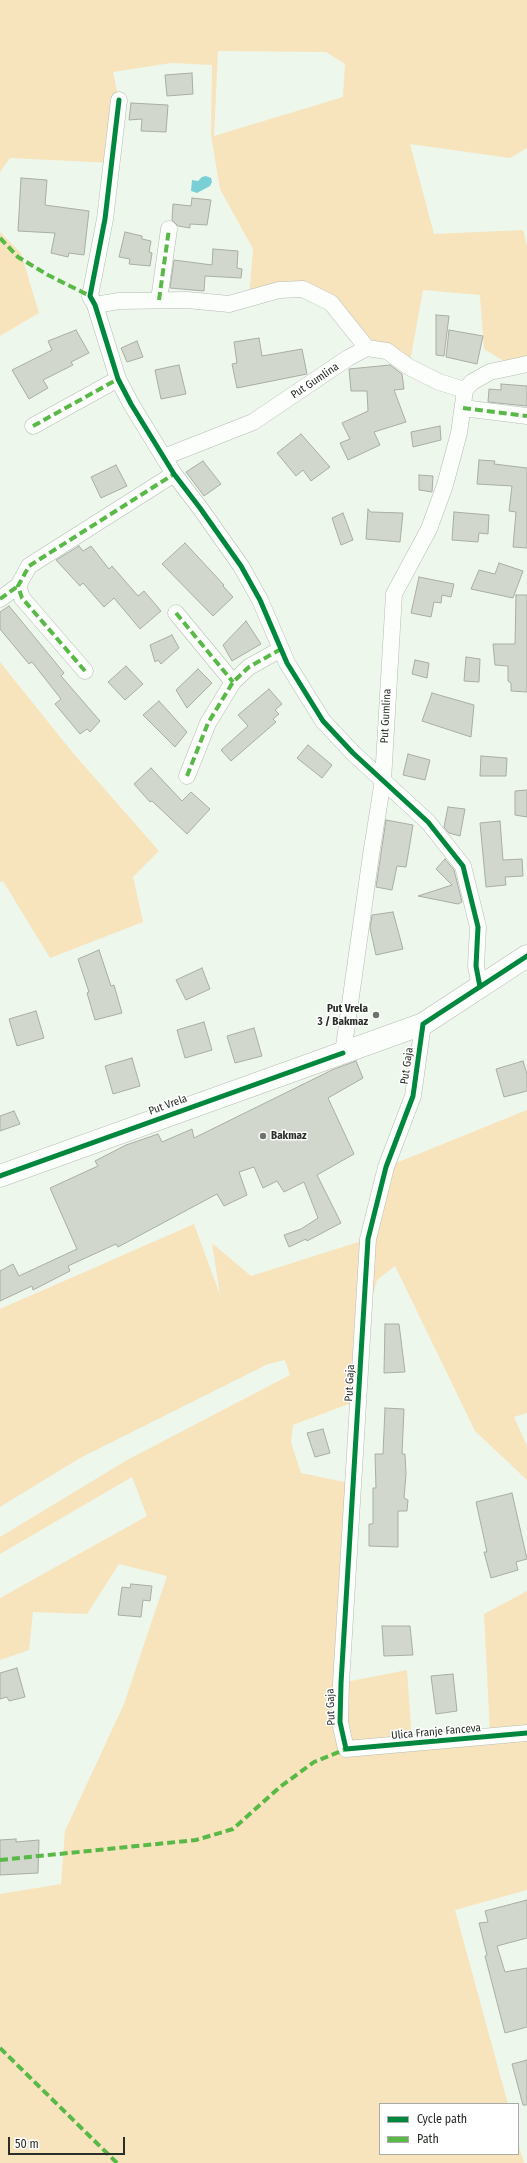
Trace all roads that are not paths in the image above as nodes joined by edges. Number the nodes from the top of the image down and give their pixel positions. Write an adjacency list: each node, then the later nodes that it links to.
1 (119, 100): 4 (street)
2 (169, 230): 3 (street)
3 (159, 300): 4 (street); 5 (street)
4 (95, 306): 7 (street)
5 (367, 348): 8 (street); 12 (street, Put Gumlina)
6 (527, 364): 8 (street)
7 (118, 379): 11 (street); 12 (street)
8 (465, 390): 9 (street, Put Gumlina)
9 (463, 408): 10 (street); 21 (street, Put Gumlina)
10 (527, 416)
11 (33, 426)
12 (164, 457): 13 (street)
13 (174, 474): 14 (street); 17 (street)
14 (18, 586): 15 (street); 18 (street)
15 (0, 599)
16 (176, 613): 19 (street)
17 (281, 649): 19 (street); 21 (street)
18 (85, 671)
19 (232, 682): 20 (street)
20 (187, 776)
21 (383, 780): 23 (street); 25 (street, Put Gumlina)
22 (527, 956): 23 (main road, Put Vrela)
23 (480, 987): 24 (main road, Put Vrela)
24 (423, 1024): 25 (main road, Put Vrela); 28 (street, Put Gaja)
25 (343, 1053): 26 (main road, Put Vrela)
26 (0, 1176)
27 (527, 1733): 28 (street, Ulica Franje Fanceva)
28 (346, 1749)

